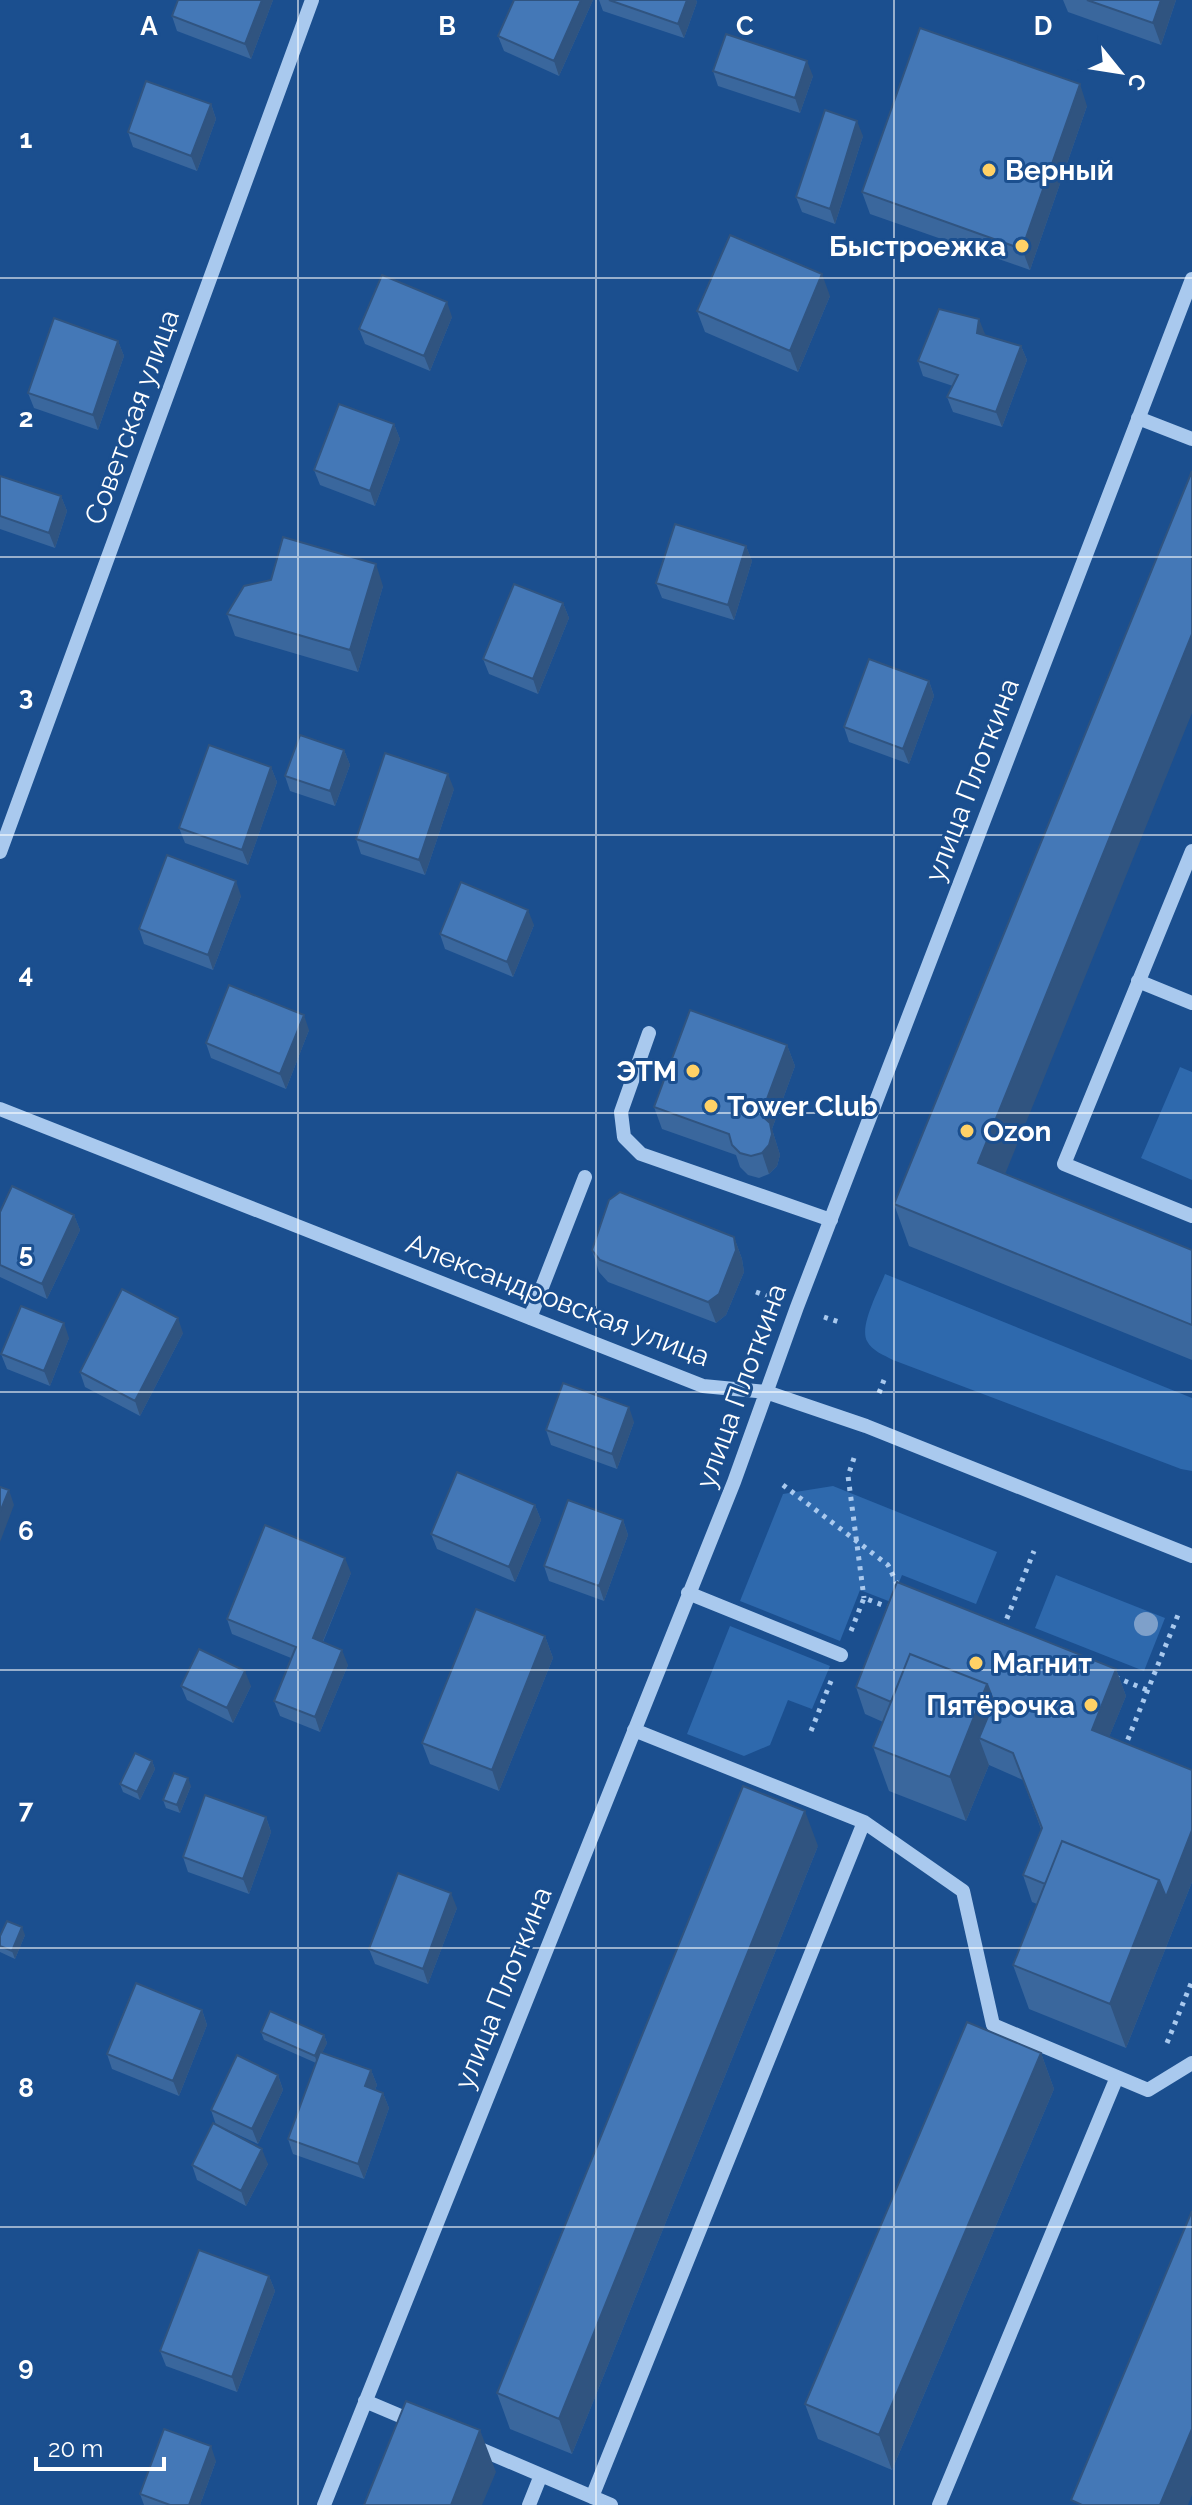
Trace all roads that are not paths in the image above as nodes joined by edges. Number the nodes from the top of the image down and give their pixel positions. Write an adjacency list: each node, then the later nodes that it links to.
1 (312, 0): 6 (street, Советская улица)
2 (1192, 279): 3 (street, улица Плоткина)
3 (1138, 418): 4 (street); 13 (street, улица Плоткина)
4 (1192, 439)
5 (1192, 851): 7 (street)
6 (0, 852)
7 (1138, 981): 8 (street); 12 (street)
8 (1192, 1003)
9 (649, 1033): 13 (street)
10 (0, 1109): 14 (street, Александровская улица)
11 (585, 1177): 14 (street)
12 (1192, 1216)
13 (831, 1220): 15 (street, улица Плоткина)
14 (530, 1318): 15 (street, Александровская улица)
15 (766, 1392): 16 (street, Александровская улица); 17 (street, улица Плоткина)
16 (1192, 1556)
17 (688, 1593): 18 (street); 19 (street, улица Плоткина)
18 (841, 1655)
19 (634, 1730): 20 (street); 23 (street, улица Плоткина)
20 (864, 1822): 22 (street); 27 (street)
21 (1192, 2063): 22 (street)
22 (1117, 2077): 31 (street)
23 (365, 2401): 24 (street); 28 (street, улица Плоткина)
24 (431, 2429)
25 (459, 2440): 26 (street)
26 (541, 2475): 27 (street); 29 (street)
27 (592, 2497): 30 (street)
28 (324, 2505)
29 (529, 2505)
30 (611, 2505)
31 (939, 2505)

